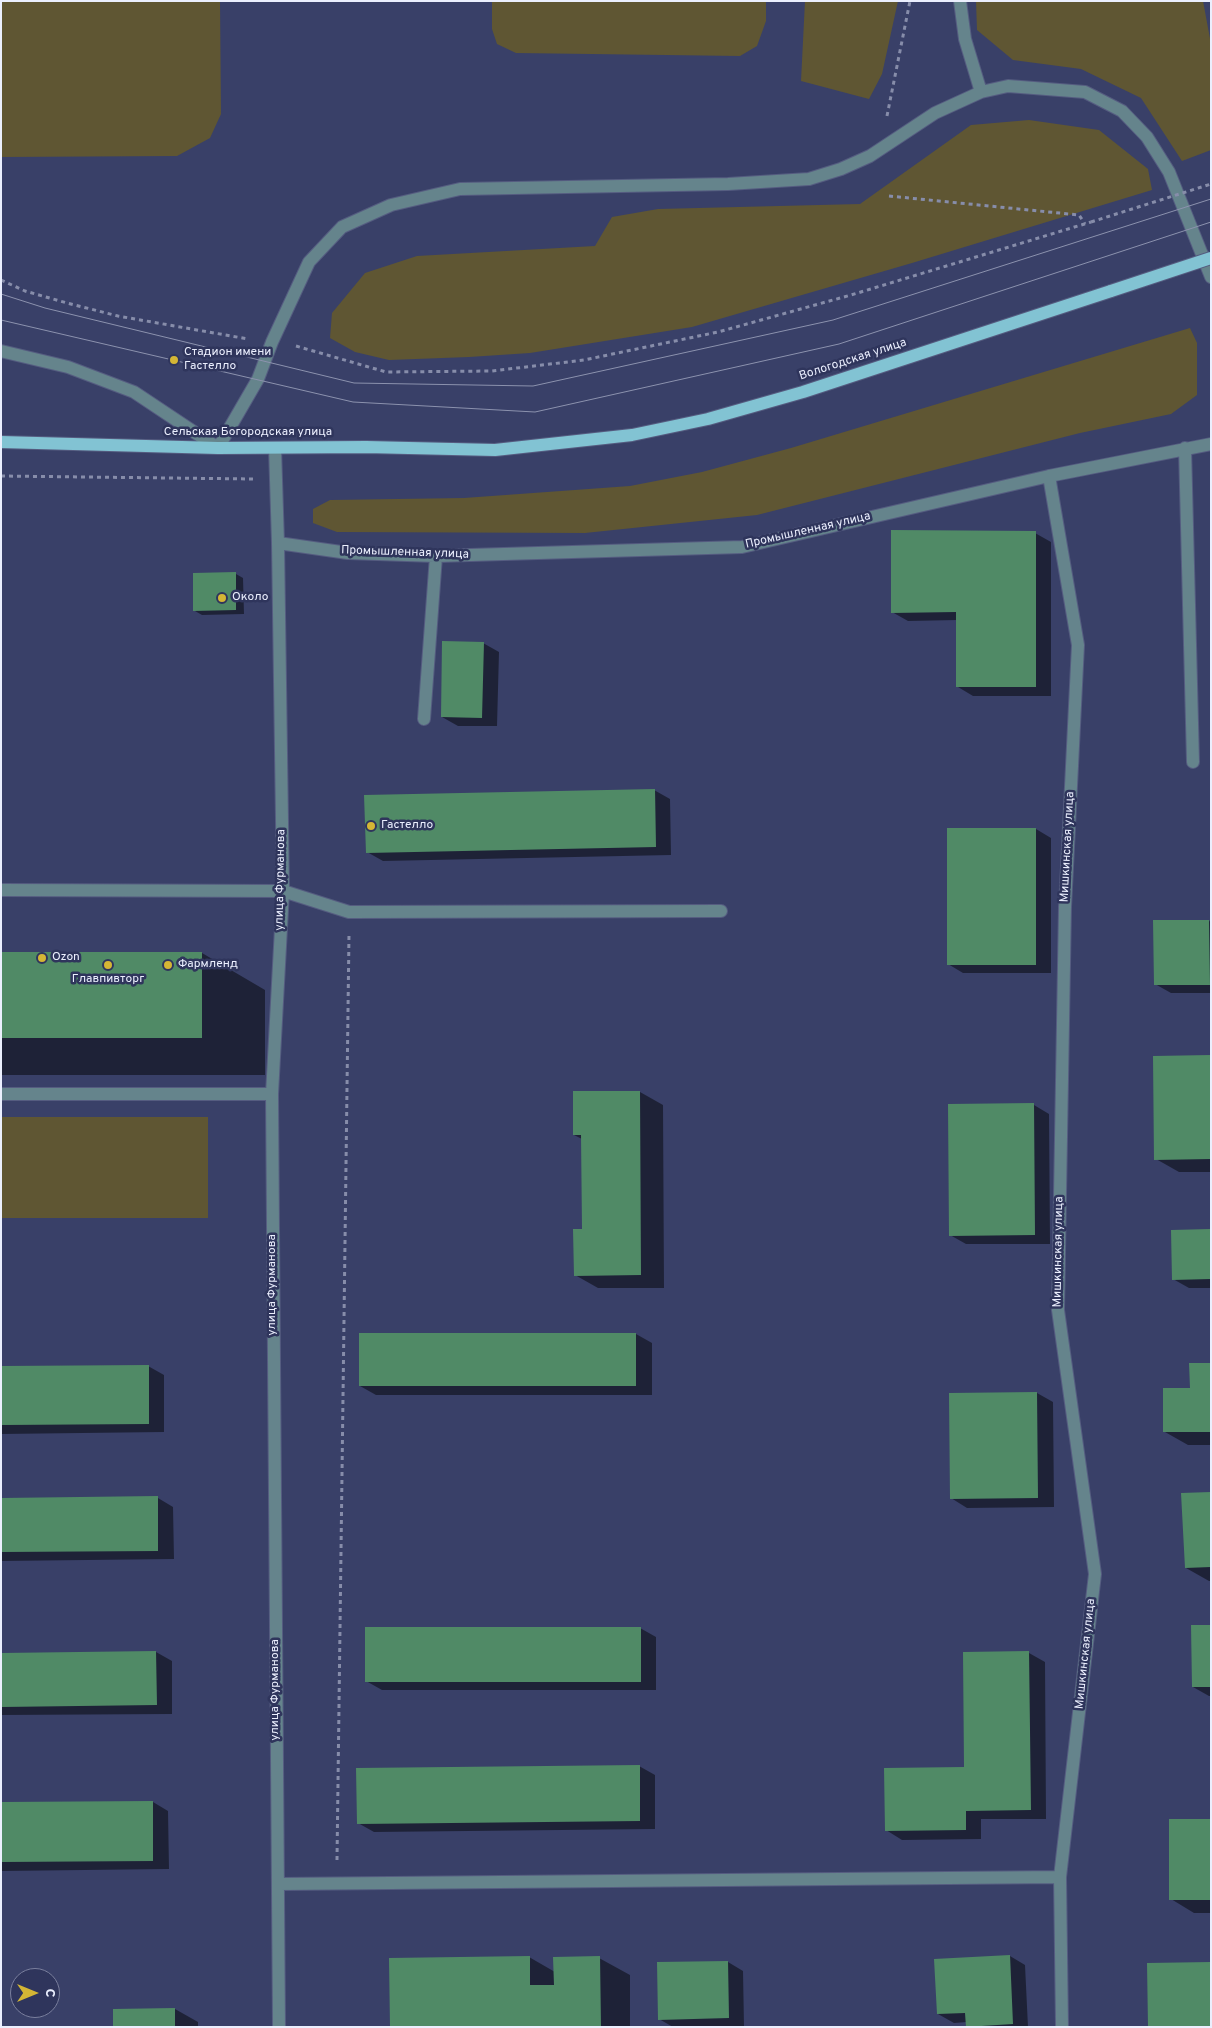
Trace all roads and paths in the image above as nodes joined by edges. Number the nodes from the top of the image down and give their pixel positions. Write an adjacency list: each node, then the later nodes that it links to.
1 (910, 1): 4 (path)
2 (960, 1): 3 (street)
3 (981, 92): 9 (street); 16 (street)
4 (885, 124)
5 (1211, 184): 7 (path, bridge)
6 (889, 196): 7 (path)
7 (1085, 224): 13 (path)
8 (1211, 258): 19 (main road, Вологодская улица, bridge)
9 (1211, 277)
10 (1, 280): 11 (path)
11 (215, 334)
12 (1, 351): 16 (street)
13 (321, 352)
14 (1, 442): 16 (main road, Сельская Богородская улица)
15 (1211, 444): 18 (street, Промышленная улица)
16 (218, 448): 17 (main road, Сельская Богородская улица)
17 (275, 448): 19 (main road, Сельская Богородская улица); 22 (street, улица Фурманова)
18 (1185, 448): 21 (street, Промышленная улица); 26 (street)
19 (495, 450)
20 (1, 476): 22 (path)
21 (1049, 476): 24 (street, Промышленная улица); 33 (street, Мишкинская улица)
22 (275, 479): 23 (street, улица Фурманова)
23 (278, 543): 24 (street, Промышленная улица); 28 (street, улица Фурманова)
24 (436, 556): 25 (street)
25 (424, 719)
26 (1193, 762)
27 (1, 890): 28 (street)
28 (283, 891): 30 (street); 32 (street, улица Фурманова)
29 (721, 911): 30 (street)
30 (349, 912): 34 (path)
31 (1, 1094): 32 (street)
32 (272, 1094): 35 (street, улица Фурманова)
33 (1060, 1876): 34 (street); 37 (street, Мишкинская улица)
34 (337, 1883): 35 (street)
35 (278, 1884): 36 (street, улица Фурманова)
36 (279, 2027)
37 (1062, 2027)

